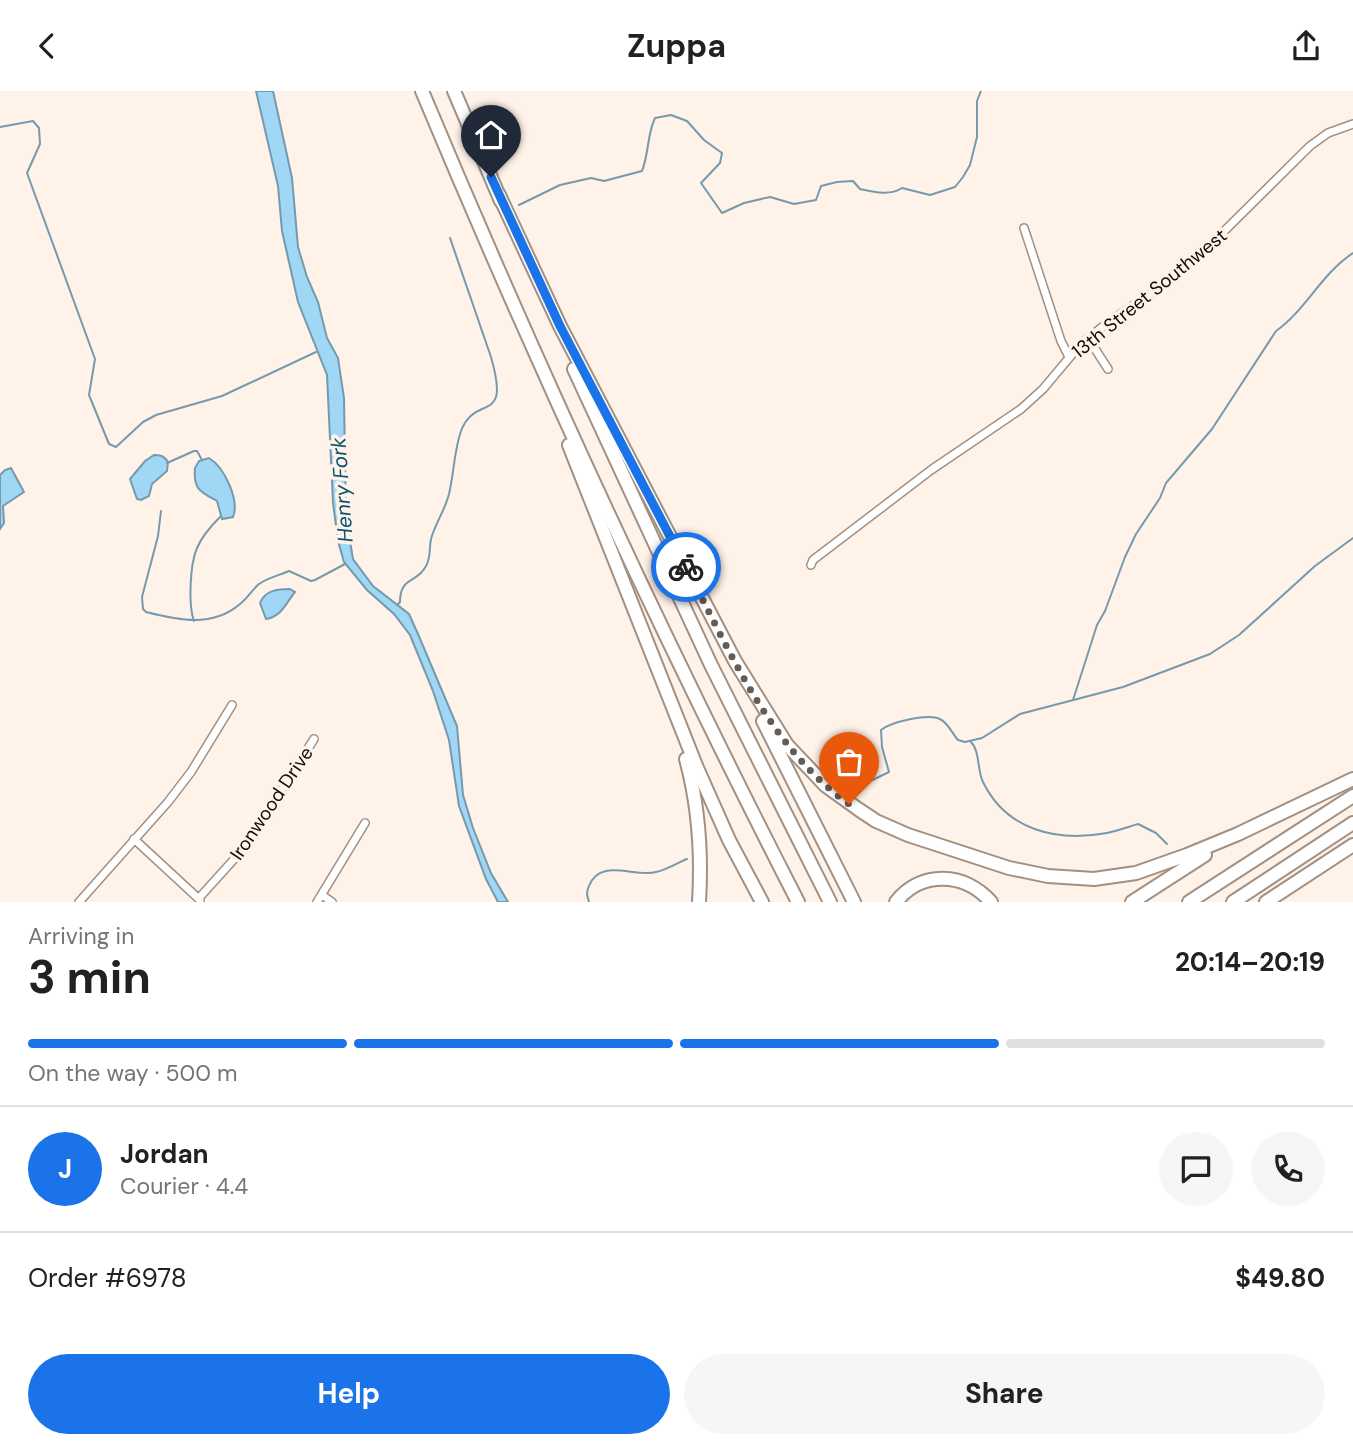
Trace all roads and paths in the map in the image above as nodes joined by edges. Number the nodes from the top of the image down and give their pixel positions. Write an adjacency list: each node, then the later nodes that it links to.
1 (422, 91): 9 (highway)
2 (454, 91): 4 (highway)
3 (1353, 124): 6 (street, 13th Street Southwest)
4 (499, 195): 11 (highway); 31 (highway)
5 (1024, 228): 7 (street)
6 (1088, 338): 7 (street, 13th Street Southwest); 8 (street)
7 (1069, 357): 10 (street, 13th Street Southwest)
8 (1108, 369)
9 (551, 388): 12 (highway); 30 (highway)
10 (811, 565)
11 (734, 660): 19 (highway); 32 (highway)
12 (667, 695): 28 (highway); 29 (highway)
13 (233, 705): 20 (street)
14 (314, 739): 24 (street, Ironwood Drive)
15 (1353, 779): 19 (highway)
16 (1353, 796): 36 (highway)
17 (365, 823): 23 (street)
18 (1353, 823): 37 (highway)
19 (1238, 834): 35 (highway)
20 (134, 839): 24 (street); 25 (street)
21 (1353, 845): 22 (highway)
22 (1310, 875): 38 (highway); 39 (highway)
23 (322, 895): 26 (street); 27 (street)
24 (201, 900)
25 (79, 902)
26 (317, 902)
27 (331, 902)
28 (699, 902)
29 (762, 902)
30 (798, 902)
31 (830, 902)
32 (854, 902)
33 (896, 902): 34 (highway)
34 (991, 902)
35 (1132, 902)
36 (1189, 902)
37 (1233, 902)
38 (1266, 902)
39 (1273, 902)

